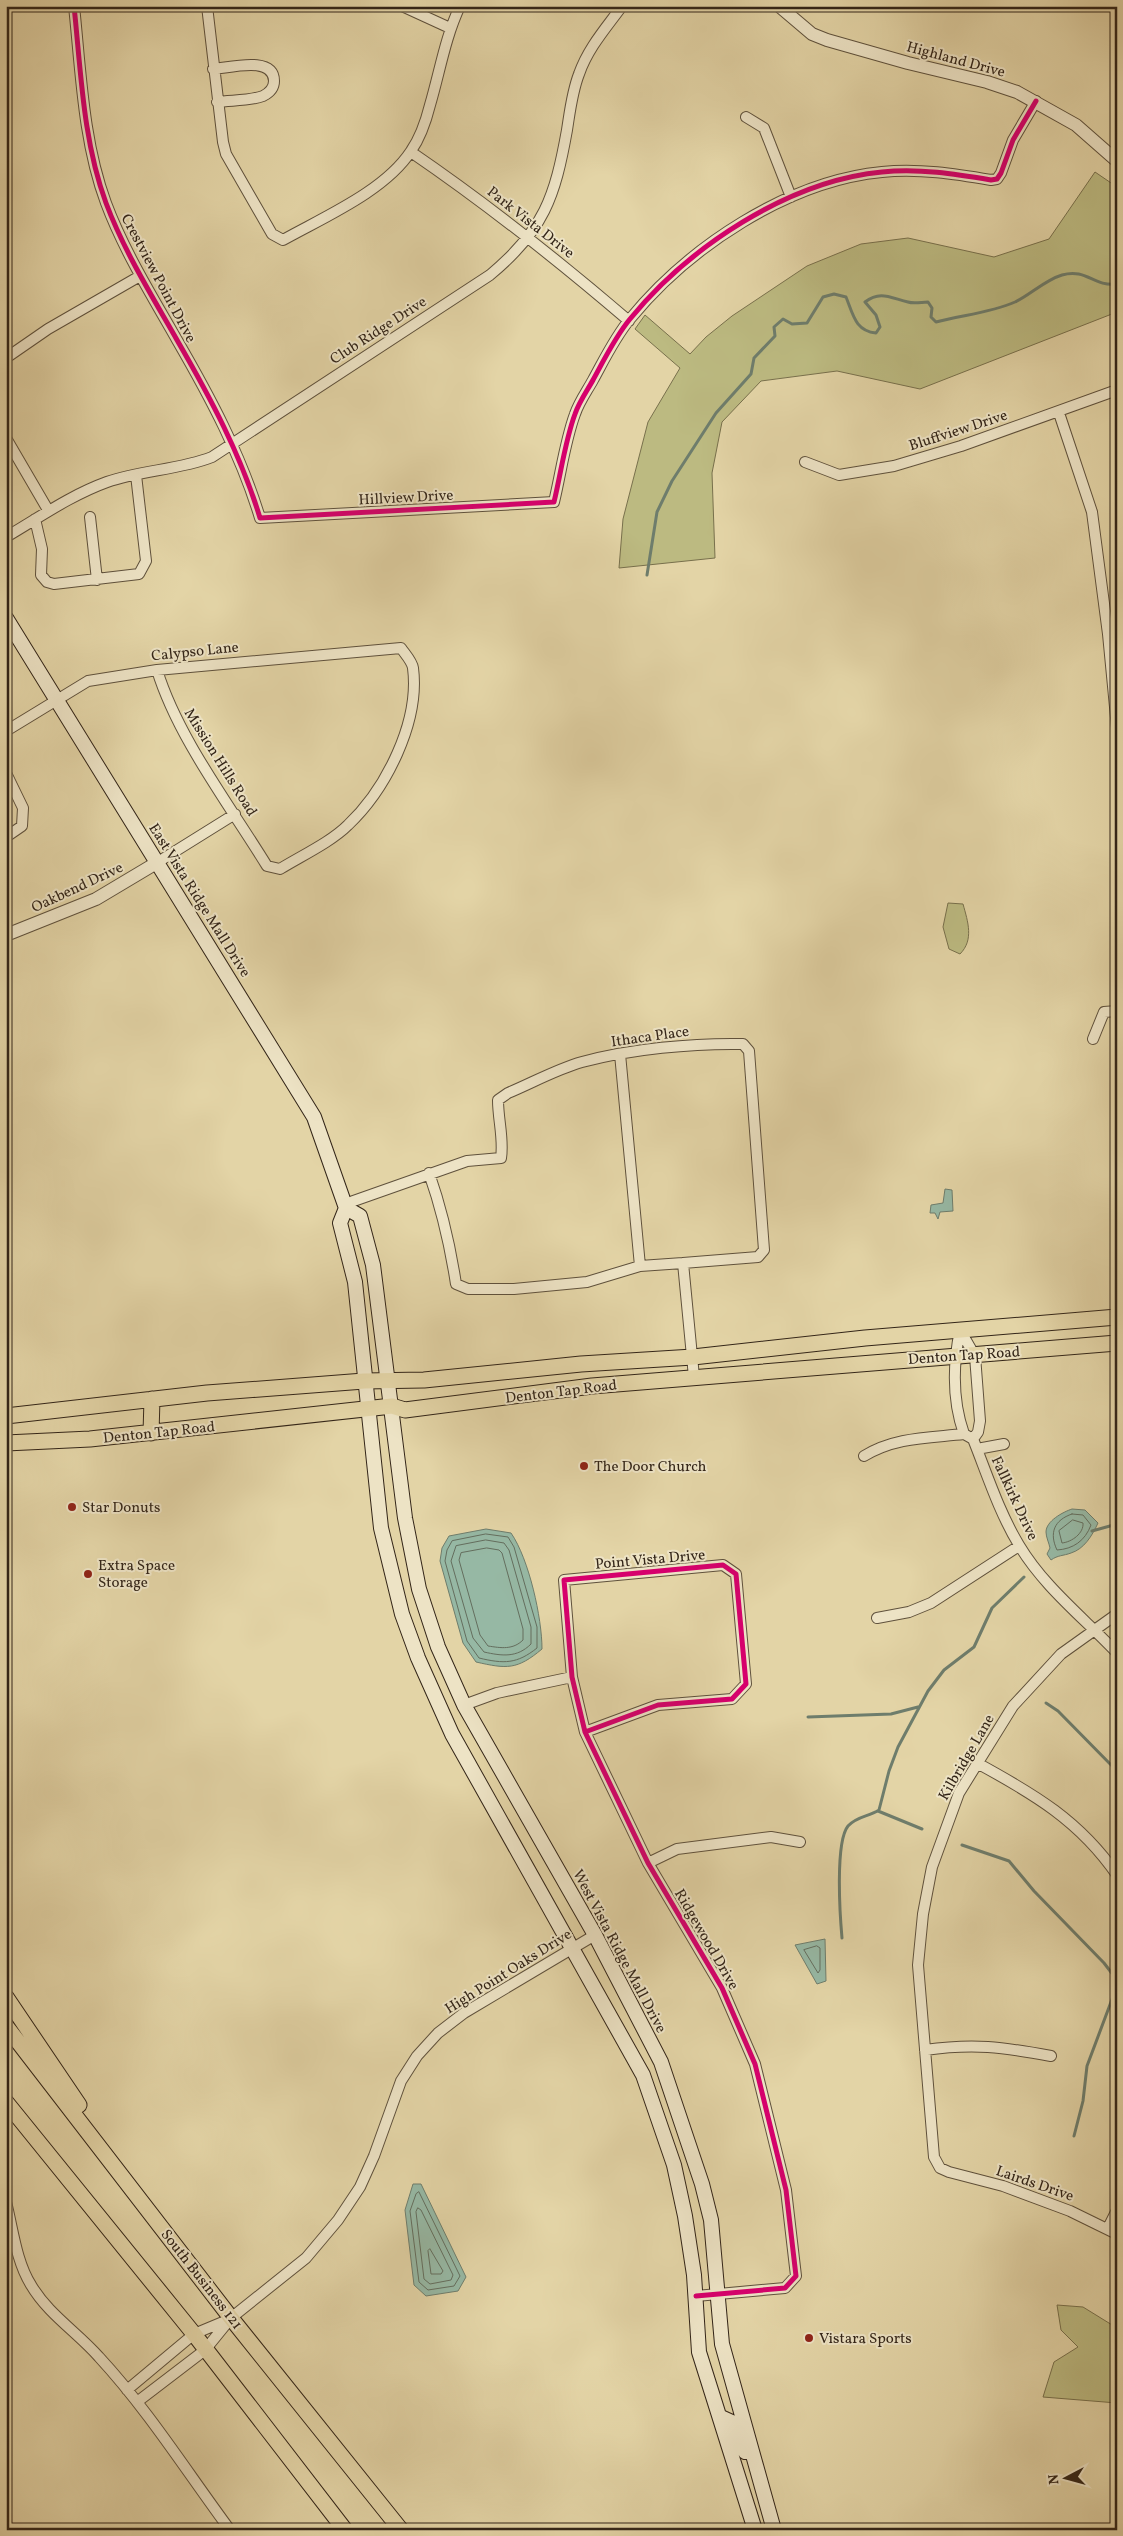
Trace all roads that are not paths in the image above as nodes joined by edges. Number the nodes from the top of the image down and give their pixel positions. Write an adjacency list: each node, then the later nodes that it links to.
1 (74, 6): 16 (street, Crestview Point Drive)
2 (207, 6): 8 (street)
3 (402, 6): 7 (street)
4 (460, 6): 7 (street)
5 (622, 6): 15 (street, Club Ridge Drive)
6 (779, 6): 9 (street, Highland Drive)
7 (450, 28): 12 (street)
8 (214, 70): 10 (street); 10 (street)
9 (1036, 101): 13 (street, Highland Drive); 14 (street)
10 (217, 102): 12 (street)
11 (746, 117): 14 (street)
12 (411, 152): 15 (street, Park Vista Drive)
13 (1117, 161)
14 (791, 197): 17 (street)
15 (528, 238): 17 (street, Park Vista Drive); 22 (street, Club Ridge Drive)
16 (140, 276): 18 (street); 22 (street, Crestview Point Drive)
17 (629, 320): 27 (street, Hillview Drive)
18 (6, 358)
19 (1117, 390): 20 (street, Bluffview Drive)
20 (1059, 413): 23 (street, Bluffview Drive); 32 (street)
21 (6, 438): 25 (street)
22 (233, 445): 24 (street, Club Ridge Drive); 27 (street, Crestview Point Drive)
23 (805, 462)
24 (136, 475): 25 (street, Club Ridge Drive); 30 (street)
25 (48, 510): 28 (street, Club Ridge Drive)
26 (90, 517): 30 (street)
27 (260, 518)
28 (35, 519): 29 (street, Club Ridge Drive); 30 (street)
29 (6, 537)
30 (97, 580)
31 (1117, 614): 32 (street)
32 (1106, 616): 36 (street)
33 (6, 618): 35 (main road, East Vista Ridge Mall Drive)
34 (157, 670): 35 (street, Calypso Lane); 39 (street, Mission Hills Road); 42 (street, Calypso Lane)
35 (57, 698): 37 (street, Calypso Lane); 41 (main road, East Vista Ridge Mall Drive)
36 (1117, 728)
37 (6, 731)
38 (6, 773): 40 (street)
39 (235, 814): 41 (street, Oakbend Drive); 42 (street, Mission Hills Road)
40 (6, 837)
41 (158, 862): 43 (street, Oakbend Drive); 48 (main road, East Vista Ridge Mall Drive)
42 (267, 866)
43 (6, 935)
44 (1117, 1011): 45 (street)
45 (1093, 1039)
46 (620, 1054): 47 (street, Ithaca Place); 49 (street, Ithaca Place); 50 (street)
47 (429, 1173): 48 (street, Ithaca Place); 50 (street, Ithaca Place)
48 (346, 1206): 58 (main road, East Vista Ridge Mall Drive); 59 (main road, East Vista Ridge Mall Drive)
49 (683, 1263): 50 (street, Ithaca Place); 55 (street)
50 (640, 1266)
51 (1117, 1317): 52 (main road, Denton Tap Road)
52 (960, 1330): 54 (street); 55 (main road, Denton Tap Road); 56 (street, Fallkirk Drive)
53 (1117, 1343): 54 (main road, Denton Tap Road)
54 (975, 1356): 56 (main road, Denton Tap Road); 65 (street)
55 (693, 1357): 57 (street); 59 (main road, Denton Tap Road)
56 (954, 1357): 57 (main road, Denton Tap Road); 65 (street, Fallkirk Drive)
57 (694, 1377): 61 (main road, Denton Tap Road)
58 (364, 1381): 59 (main road, Denton Tap Road); 60 (main road, Denton Tap Road); 62 (main road, East Vista Ridge Mall Drive)
59 (389, 1381): 61 (main road, East Vista Ridge Mall Drive)
60 (152, 1399): 63 (main road, Denton Tap Road); 64 (main road)
61 (392, 1406): 62 (main road, Denton Tap Road); 77 (main road, West Vista Ridge Mall Drive)
62 (368, 1409): 64 (main road, Denton Tap Road); 76 (main road)
63 (6, 1416)
64 (151, 1433): 66 (main road, Denton Tap Road)
65 (971, 1441): 67 (street); 68 (street); 69 (street, Fallkirk Drive)
66 (6, 1443)
67 (1004, 1444)
68 (864, 1456)
69 (1019, 1546): 72 (street); 73 (street, Fallkirk Drive)
70 (564, 1580): 75 (street, Ridgewood Drive); 78 (street, Point Vista Drive)
71 (1117, 1614): 73 (street, Kilbridge Lane)
72 (877, 1618)
73 (1095, 1630): 74 (street, Fallkirk Drive); 79 (street, Kilbridge Lane)
74 (1117, 1654)
75 (572, 1677): 77 (street); 78 (street, Ridgewood Drive)
76 (437, 1704): 77 (main road); 84 (main road)
77 (464, 1705): 83 (main road, West Vista Ridge Mall Drive)
78 (585, 1732): 81 (street, Ridgewood Drive)
79 (977, 1763): 82 (street); 87 (street, Kilbridge Lane)
80 (800, 1842): 81 (street)
81 (648, 1863): 95 (street, Ridgewood Drive)
82 (1117, 1876)
83 (595, 1935): 84 (street, High Point Oaks Drive); 95 (main road, West Vista Ridge Mall Drive)
84 (573, 1949): 96 (main road); 97 (street, High Point Oaks Drive)
85 (6, 1996): 91 (main road)
86 (6, 2026): 91 (main road, South Business 121)
87 (924, 2050): 88 (street); 90 (street, Kilbridge Lane)
88 (1051, 2056)
89 (6, 2102): 98 (main road)
90 (940, 2168): 94 (street, Lairds Drive)
91 (139, 2198): 97 (main road, South Business 121)
92 (6, 2202): 100 (street)
93 (1117, 2210): 94 (street)
94 (1112, 2231)
95 (717, 2295): 96 (street, Ridgewood Drive); 103 (main road, West Vista Ridge Mall Drive)
96 (696, 2296): 102 (main road)
97 (231, 2318): 98 (street, High Point Oaks Drive); 99 (street, High Point Oaks Drive); 106 (main road, South Business 121)
98 (194, 2334): 99 (main road); 100 (street, High Point Oaks Drive)
99 (205, 2350): 101 (street, High Point Oaks Drive); 105 (main road)
100 (127, 2390): 101 (street)
101 (137, 2402): 104 (street)
102 (721, 2417): 103 (main road); 107 (main road)
103 (758, 2473): 108 (main road, West Vista Ridge Mall Drive)
104 (230, 2530)
105 (345, 2530)
106 (401, 2530)
107 (755, 2530)
108 (774, 2530)

